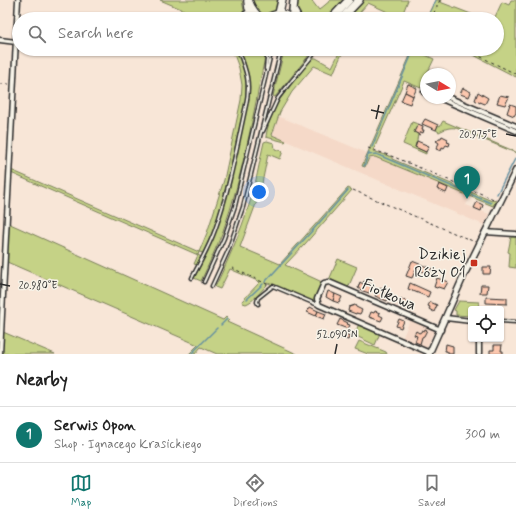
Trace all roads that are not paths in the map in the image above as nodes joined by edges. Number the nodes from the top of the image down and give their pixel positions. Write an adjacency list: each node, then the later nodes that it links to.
1 (18, 0): 9 (street)
2 (248, 0): 8 (main road); 10 (main road)
3 (282, 0): 11 (highway)
4 (291, 0): 12 (highway)
5 (294, 0): 13 (highway)
6 (349, 0): 14 (highway)
7 (358, 0): 15 (highway)
8 (249, 11)
9 (17, 12)
10 (256, 12)
11 (278, 12)
12 (291, 12)
13 (294, 12)
14 (338, 12)
15 (347, 12)
16 (0, 40): 17 (street)
17 (12, 42)
18 (15, 56): 46 (street)
19 (241, 56): 34 (lane)
20 (268, 56): 24 (lane)
21 (270, 56): 24 (lane)
22 (278, 56): 29 (lane)
23 (312, 56): 29 (lane)
24 (266, 72): 36 (lane)
25 (456, 101): 27 (street)
26 (453, 104): 28 (street)
27 (516, 126)
28 (516, 131)
29 (260, 138): 37 (lane)
30 (516, 170): 31 (street)
31 (485, 232): 32 (street); 40 (street)
32 (516, 234)
33 (199, 254): 34 (lane)
34 (204, 256): 35 (lane)
35 (192, 278)
36 (204, 282)
37 (212, 286)
38 (258, 304): 39 (lane)
39 (319, 305): 44 (street, Fiołkowa); 47 (street)
40 (446, 318): 41 (street); 44 (street)
41 (468, 321)
42 (504, 321): 43 (lane)
43 (516, 322)
44 (440, 330): 47 (street)
45 (479, 342): 48 (street)
46 (0, 354)
47 (430, 354)
48 (479, 354)

